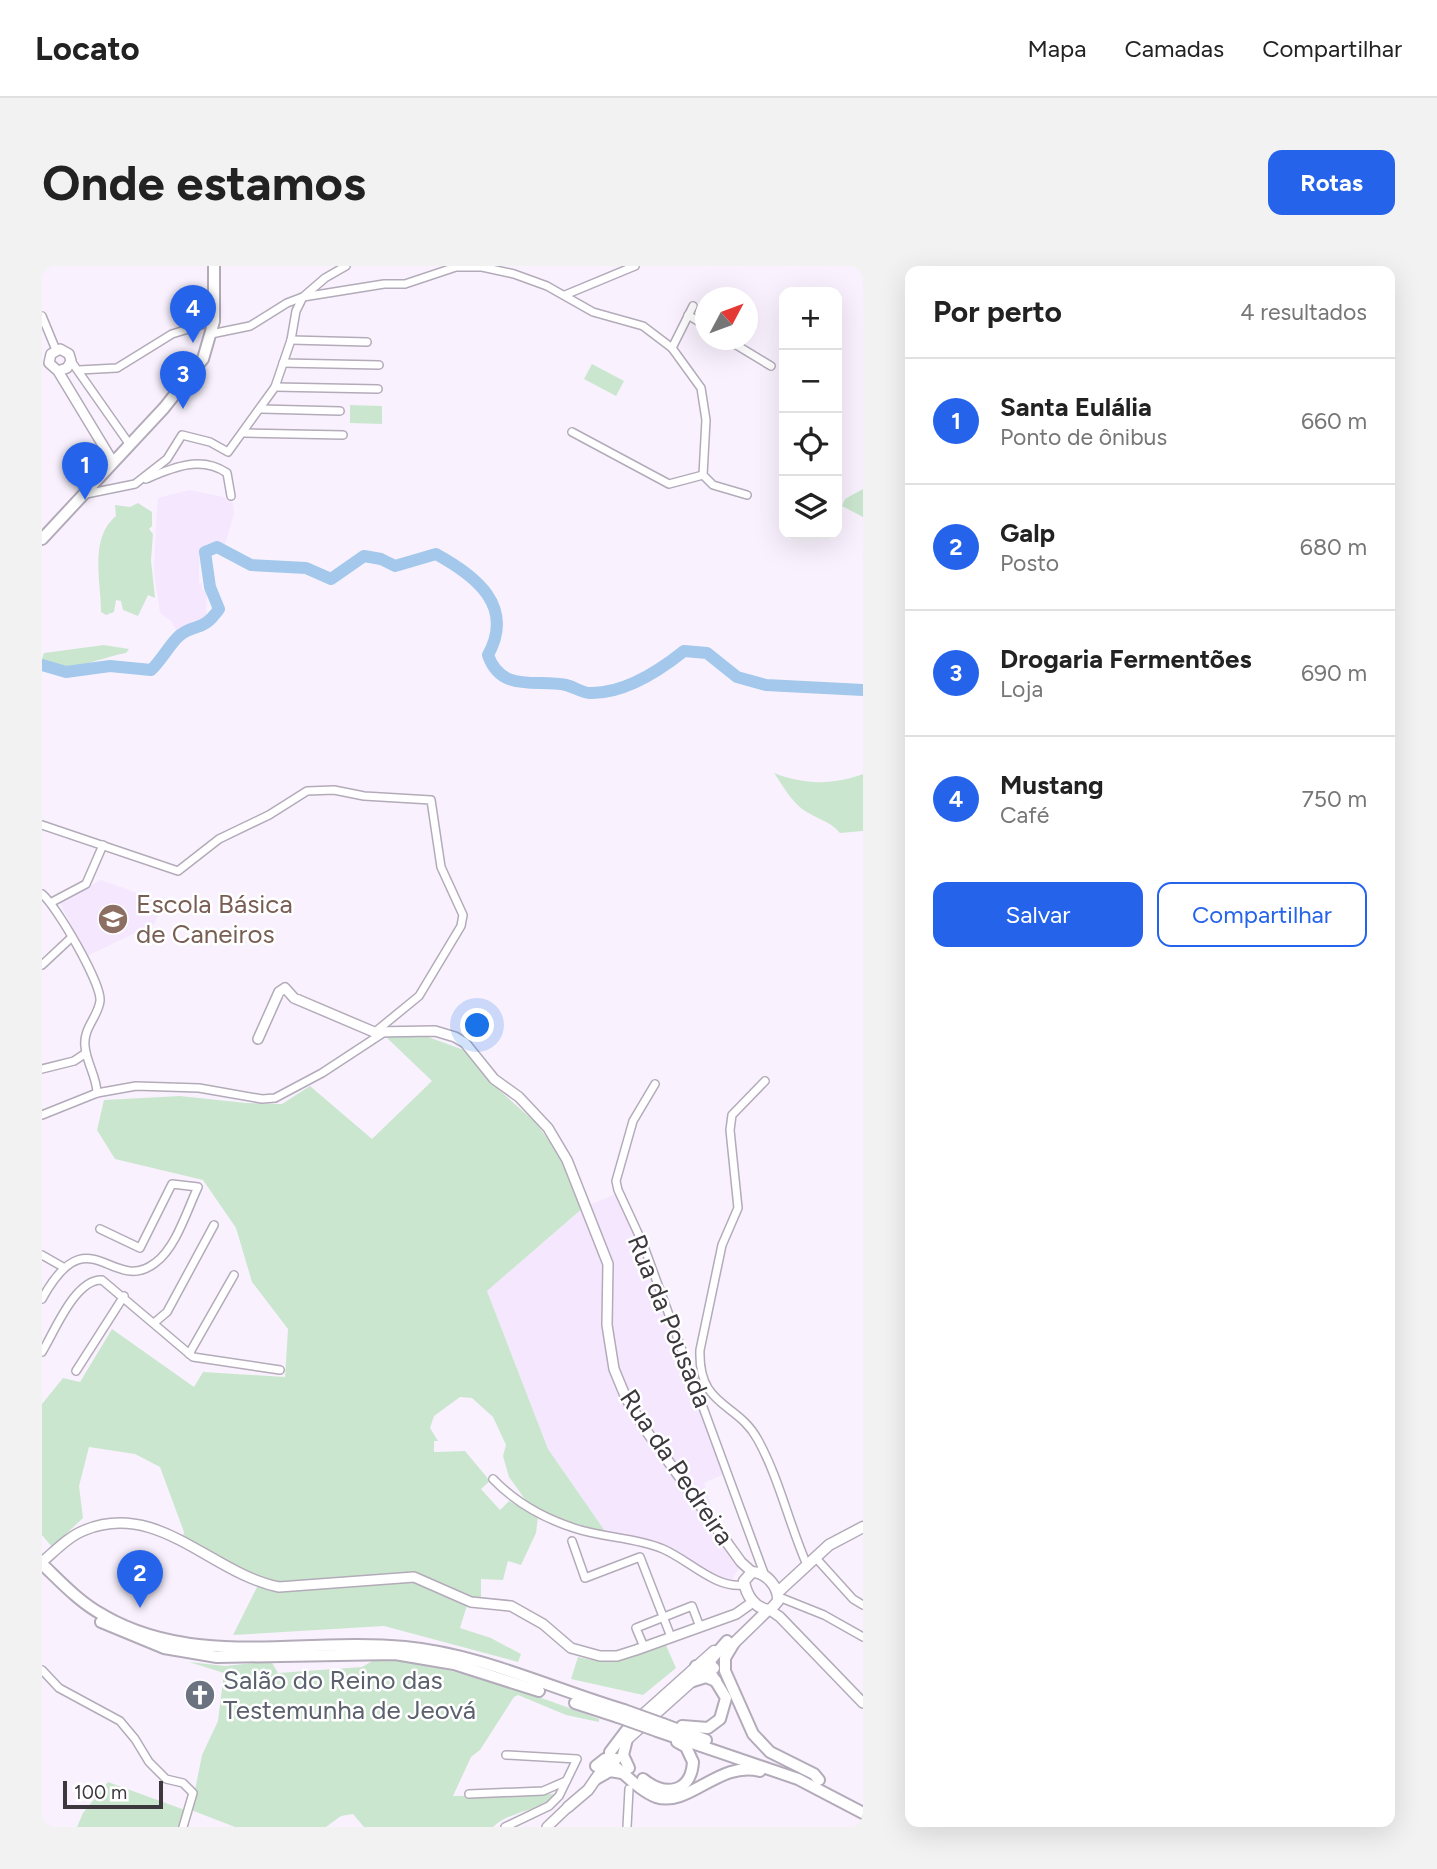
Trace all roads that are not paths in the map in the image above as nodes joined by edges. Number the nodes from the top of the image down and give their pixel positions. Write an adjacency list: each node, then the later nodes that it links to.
1 (214, 266): 12 (main road)
2 (346, 266): 7 (street)
3 (635, 266): 5 (street)
4 (452, 267): 6 (street); 7 (street)
5 (623, 268): 6 (street)
6 (565, 295): 16 (street)
7 (303, 297): 13 (street); 14 (street)
8 (693, 306): 10 (street)
9 (42, 316): 17 (street)
10 (688, 316): 11 (street); 16 (street)
11 (695, 320)
12 (214, 321): 13 (main road); 24 (street)
13 (211, 334): 33 (main road)
14 (291, 340): 15 (street); 21 (street)
15 (368, 342)
16 (672, 348): 35 (street)
17 (56, 350): 19 (street); 20 (street)
18 (745, 350): 23 (street)
19 (71, 362): 24 (street); 25 (street)
20 (46, 363): 25 (street)
21 (283, 363): 22 (street); 26 (street)
22 (379, 365)
23 (771, 366)
24 (79, 370): 33 (street)
25 (58, 371): 34 (street)
26 (275, 387): 27 (street); 28 (street)
27 (378, 389)
28 (261, 409): 29 (street); 31 (street)
29 (340, 411)
30 (572, 432): 35 (street)
31 (244, 433): 32 (street); 36 (street)
32 (343, 435)
33 (130, 445): 34 (main road)
34 (113, 462): 37 (main road)
35 (703, 475): 38 (street)
36 (135, 484): 37 (street); 39 (street)
37 (84, 494): 40 (main road)
38 (747, 495)
39 (231, 496)
40 (42, 539)
41 (42, 825): 42 (street)
42 (103, 845): 44 (street); 47 (street)
43 (42, 894): 44 (street)
44 (52, 902): 45 (street)
45 (72, 937): 46 (street); 49 (street)
46 (42, 965)
47 (379, 1032): 48 (street, Rua da Pedreira); 53 (street); 73 (street, Rua da Pedreira)
48 (258, 1040)
49 (86, 1053): 50 (street); 53 (street)
50 (42, 1069)
51 (765, 1081): 70 (street)
52 (654, 1084): 73 (street, Rua da Pousada)
53 (97, 1093): 54 (street)
54 (42, 1115)
55 (214, 1225): 62 (street)
56 (100, 1229): 58 (street)
57 (42, 1255): 58 (street)
58 (63, 1267): 61 (street)
59 (234, 1275): 64 (street)
60 (124, 1296): 62 (street); 63 (street); 66 (street)
61 (42, 1299)
62 (154, 1323): 64 (street)
63 (42, 1352)
64 (189, 1354): 65 (street)
65 (280, 1370)
66 (75, 1371)
67 (493, 1479): 73 (street)
68 (863, 1527): 70 (main road)
69 (572, 1541): 76 (street)
70 (811, 1561): 74 (main road); 75 (street)
71 (42, 1563): 81 (street); 89 (main road)
72 (42, 1574): 89 (main road)
73 (756, 1577): 74 (main road); 74 (main road)
74 (771, 1601): 77 (street); 79 (street); 80 (main road); 88 (street)
75 (863, 1605)
76 (663, 1617): 77 (street); 78 (street); 81 (street)
77 (700, 1627): 78 (street)
78 (671, 1637): 81 (street)
79 (863, 1637)
80 (730, 1642): 82 (main road); 83 (main road); 87 (main road)
81 (644, 1647)
82 (708, 1665): 83 (main road); 85 (main road); 86 (main road); 87 (main road)
83 (696, 1666): 91 (main road)
84 (42, 1670): 105 (street)
85 (690, 1682): 86 (main road); 91 (main road)
86 (719, 1683): 90 (main road)
87 (730, 1685): 99 (main road)
88 (863, 1703)
89 (621, 1714): 90 (main road, bridge)
90 (660, 1727): 95 (main road); 96 (main road); 99 (main road)
91 (628, 1733): 93 (main road); 94 (main road); 95 (main road)
92 (506, 1755): 97 (street)
93 (610, 1758): 94 (main road); 95 (main road); 98 (main road)
94 (596, 1766): 103 (main road)
95 (626, 1771): 96 (main road); 98 (main road)
96 (776, 1771): 104 (main road)
97 (569, 1779): 101 (street); 106 (street)
98 (596, 1779): 103 (main road)
99 (819, 1780): 102 (main road)
100 (629, 1789): 108 (street)
101 (469, 1794)
102 (863, 1805)
103 (568, 1807): 107 (street)
104 (863, 1813)
105 (183, 1827)
106 (505, 1827)
107 (547, 1827)
108 (627, 1827)

